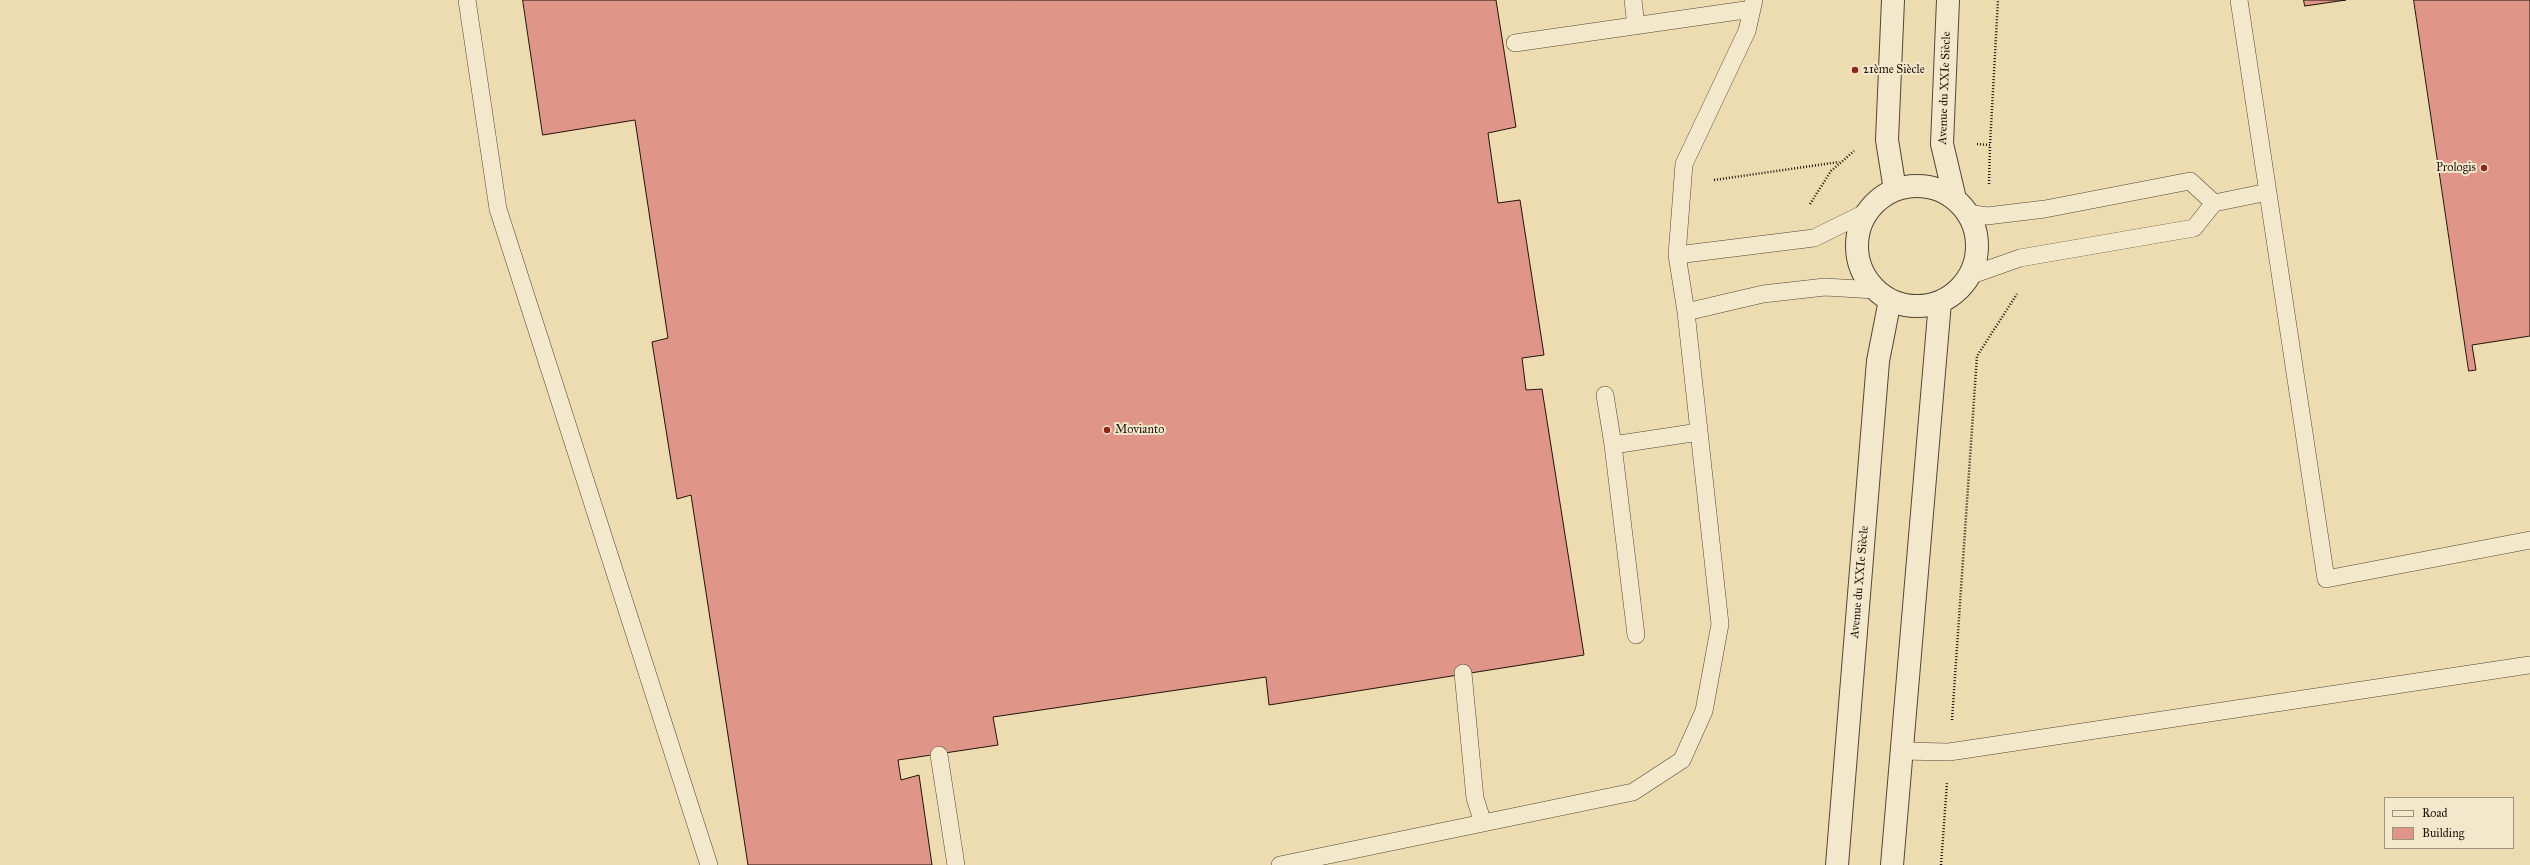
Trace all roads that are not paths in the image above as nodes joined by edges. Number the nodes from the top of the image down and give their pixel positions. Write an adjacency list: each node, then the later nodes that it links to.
1 (467, 0): 29 (lane)
2 (1633, 0): 7 (lane)
3 (1893, 0): 9 (street)
4 (1948, 0): 12 (street, Avenue du XXIe Siècle)
5 (2239, 0): 10 (lane)
6 (1753, 4): 7 (lane); 14 (lane)
7 (1636, 26): 8 (lane)
8 (1515, 43)
9 (1895, 190): 12 (street); 13 (street)
10 (2268, 192): 11 (lane); 22 (lane)
11 (2214, 203): 12 (lane); 15 (lane)
12 (1970, 210): 15 (street)
13 (1867, 212): 14 (lane); 16 (street)
14 (1677, 255): 18 (lane)
15 (1969, 276): 17 (street)
16 (1883, 295): 17 (street); 18 (lane); 32 (street, Avenue du XXIe Siècle)
17 (1940, 302): 26 (street)
18 (1686, 312): 20 (lane)
19 (1605, 395): 21 (lane)
20 (1699, 432): 21 (lane); 28 (lane)
21 (1613, 445): 23 (lane)
22 (2530, 540)
23 (1636, 635)
24 (2530, 665): 26 (lane)
25 (1463, 673): 28 (lane)
26 (1902, 751): 33 (street)
27 (939, 755): 30 (lane)
28 (1483, 823): 31 (lane)
29 (709, 865)
30 (956, 865)
31 (1280, 865)
32 (1837, 865)
33 (1892, 865)

